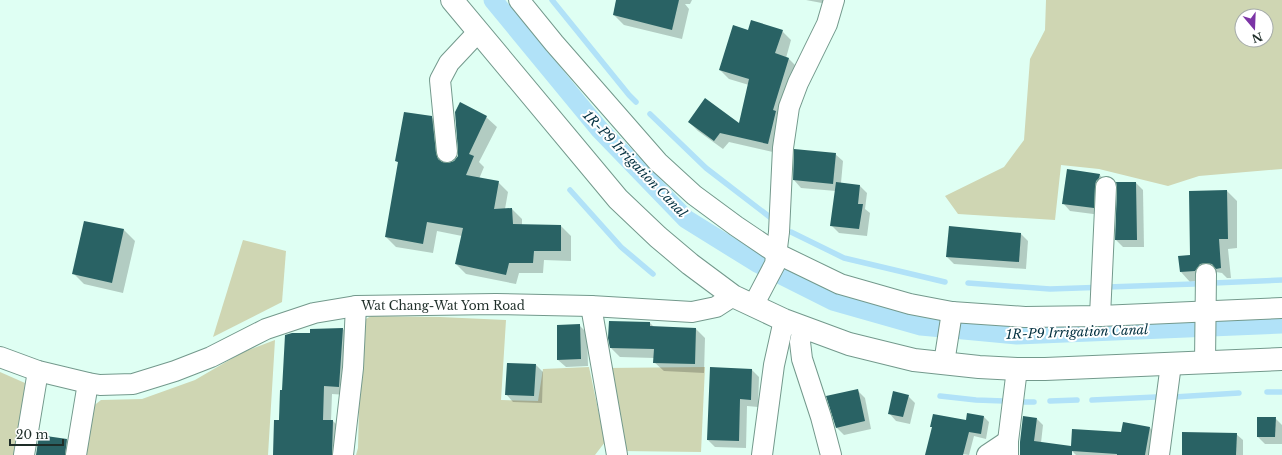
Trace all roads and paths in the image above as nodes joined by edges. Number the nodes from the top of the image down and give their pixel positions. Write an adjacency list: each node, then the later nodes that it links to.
1 (452, 0): 4 (main road)
2 (519, 0): 7 (street)
3 (834, 0): 7 (street)
4 (478, 32): 5 (street); 9 (main road)
5 (447, 152)
6 (1106, 187): 14 (street)
7 (775, 258): 12 (street); 16 (street)
8 (1206, 274): 15 (street)
9 (733, 296): 11 (street, Wat Chang-Wat Yom Road); 12 (main road)
10 (356, 306): 11 (street, Wat Chang-Wat Yom Road); 25 (street, Wat Chang-Wat Yom Road); 29 (street)
11 (591, 306): 30 (street)
12 (753, 306): 17 (main road)
13 (1282, 308): 15 (street)
14 (1100, 311): 15 (street); 16 (street)
15 (1206, 315): 19 (street)
16 (951, 318): 18 (street)
17 (794, 324): 18 (main road); 31 (street); 32 (street)
18 (945, 354): 23 (main road)
19 (1205, 354): 21 (main road); 22 (main road)
20 (0, 357): 24 (street, Wat Chang-Wat Yom Road)
21 (1282, 359)
22 (1171, 364): 23 (main road); 34 (street)
23 (1017, 369): 26 (street)
24 (38, 371): 25 (street, Wat Chang-Wat Yom Road); 27 (street)
25 (88, 383): 28 (street)
26 (1008, 448): 33 (street)
27 (24, 455)
28 (76, 455)
29 (343, 455)
30 (617, 455)
31 (762, 455)
32 (831, 455)
33 (987, 455)
34 (1159, 455)

